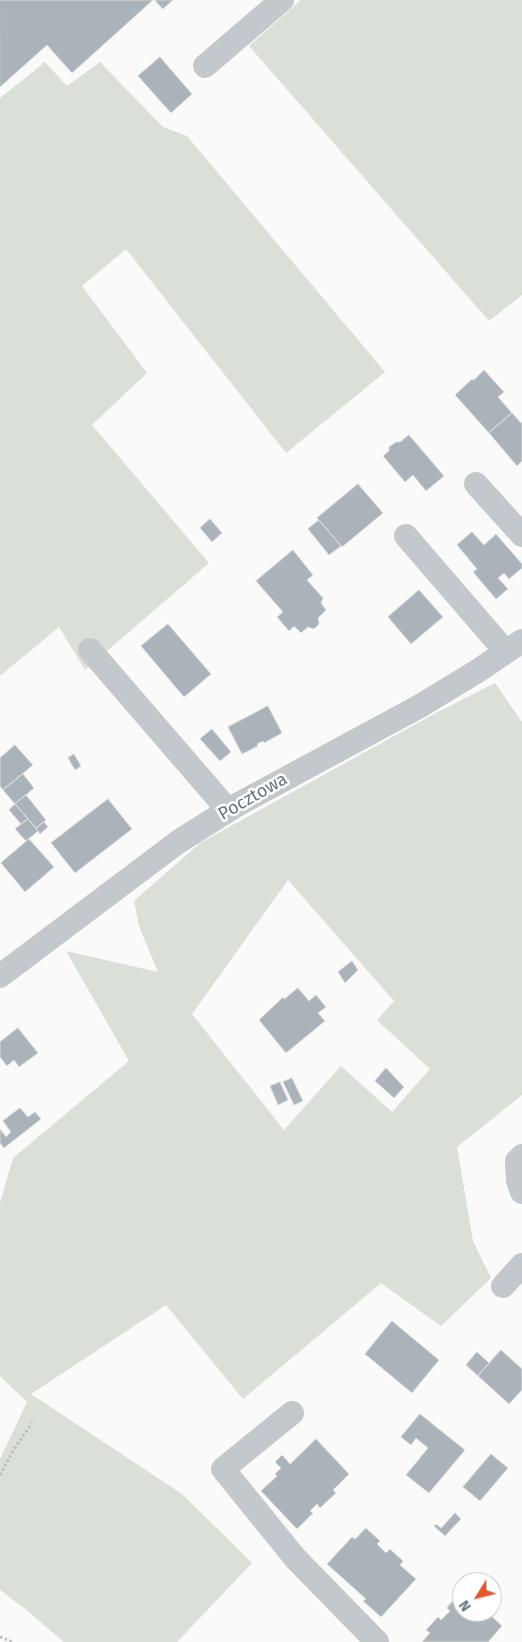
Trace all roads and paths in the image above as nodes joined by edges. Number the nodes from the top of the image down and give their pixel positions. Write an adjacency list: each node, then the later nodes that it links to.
1 (282, 0): 2 (street)
2 (205, 66)
3 (476, 484): 5 (street)
4 (406, 536): 6 (street)
5 (522, 536)
6 (514, 647): 8 (street, Pocztowa)
7 (90, 650): 8 (street)
8 (228, 810): 9 (street, Pocztowa)
9 (0, 976)
10 (522, 1156): 11 (street)
11 (522, 1192)
12 (521, 1268): 13 (street)
13 (503, 1286)
14 (292, 1414): 19 (street)
15 (32, 1422): 16 (path)
16 (0, 1475)
17 (0, 1637): 18 (path)
18 (13, 1642)
19 (377, 1642)

